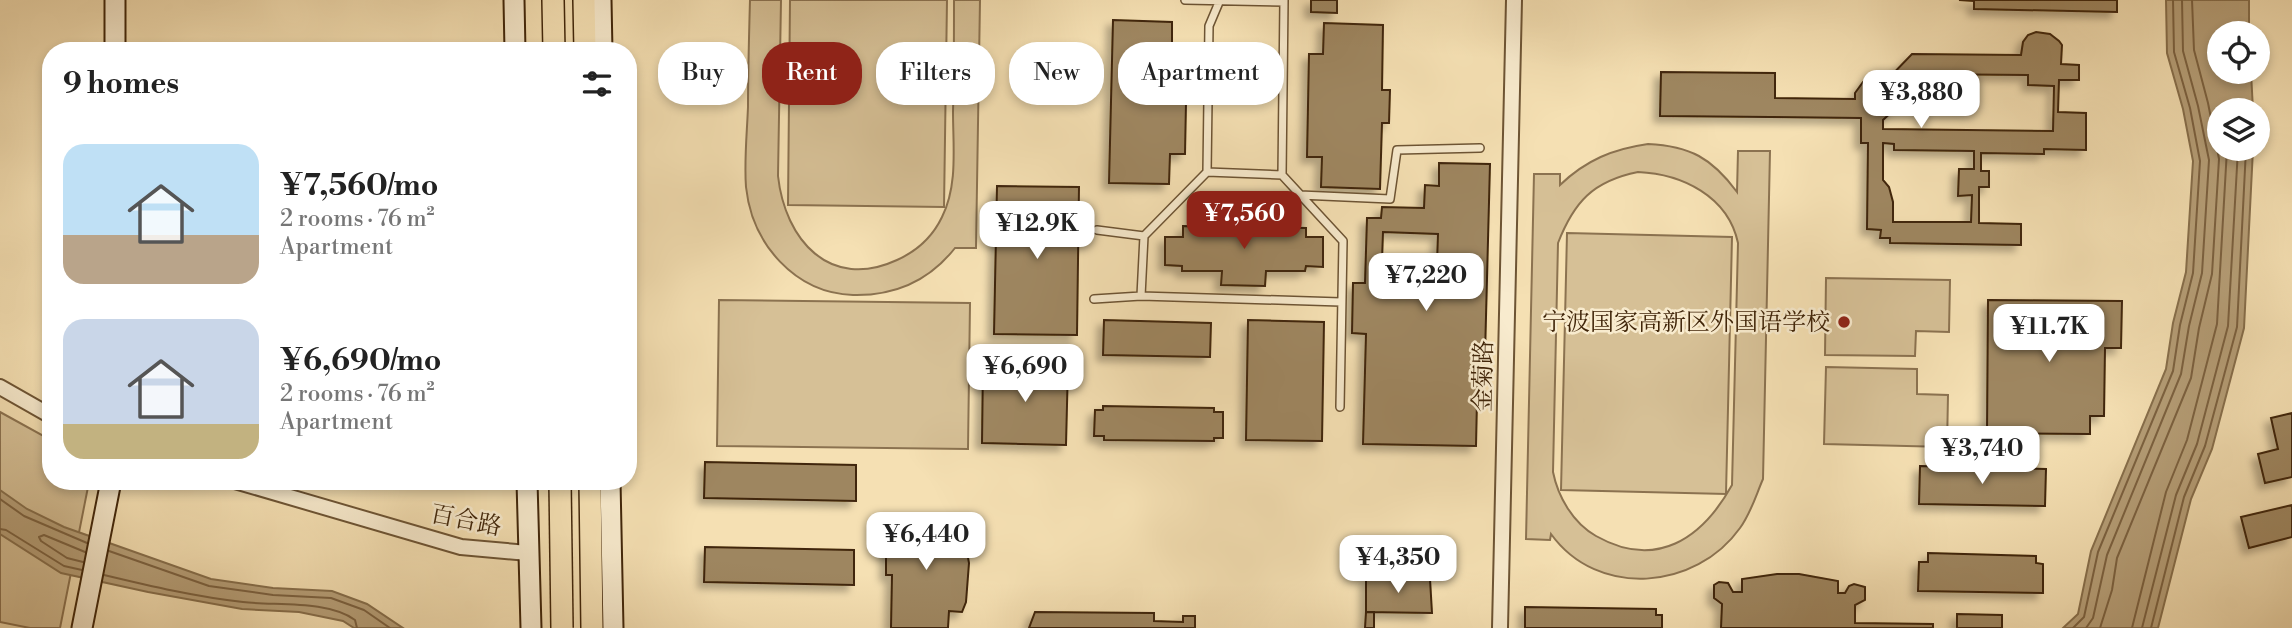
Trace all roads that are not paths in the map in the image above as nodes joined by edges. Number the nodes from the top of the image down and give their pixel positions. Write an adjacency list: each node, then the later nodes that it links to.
1 (115, 0): 10 (street)
2 (514, 0): 11 (street)
3 (553, 0): 12 (main road)
4 (584, 0): 13 (main road)
5 (601, 0): 14 (street)
6 (1185, 0): 7 (lane)
7 (1220, 0): 9 (lane); 16 (lane)
8 (1514, 0): 39 (street, 金菊路)
9 (1284, 1): 17 (lane)
10 (115, 42)
11 (515, 42)
12 (554, 42)
13 (584, 42)
14 (602, 42)
15 (1480, 148): 18 (lane)
16 (1207, 172): 17 (lane); 20 (lane)
17 (1282, 175): 18 (lane)
18 (1300, 194): 23 (lane)
19 (1097, 230): 20 (lane)
20 (1143, 236): 21 (lane)
21 (1141, 296): 22 (lane); 23 (lane)
22 (1094, 299)
23 (1342, 302): 25 (lane)
24 (0, 387): 26 (street)
25 (1340, 407)
26 (42, 410)
27 (109, 490): 34 (street)
28 (266, 490): 33 (street, 百合路)
29 (527, 490): 33 (street)
30 (560, 490): 36 (main road, bridge)
31 (590, 490): 37 (main road)
32 (610, 490): 38 (street)
33 (528, 553): 35 (street)
34 (82, 628)
35 (531, 628)
36 (562, 628)
37 (592, 628)
38 (613, 628)
39 (1500, 628)

